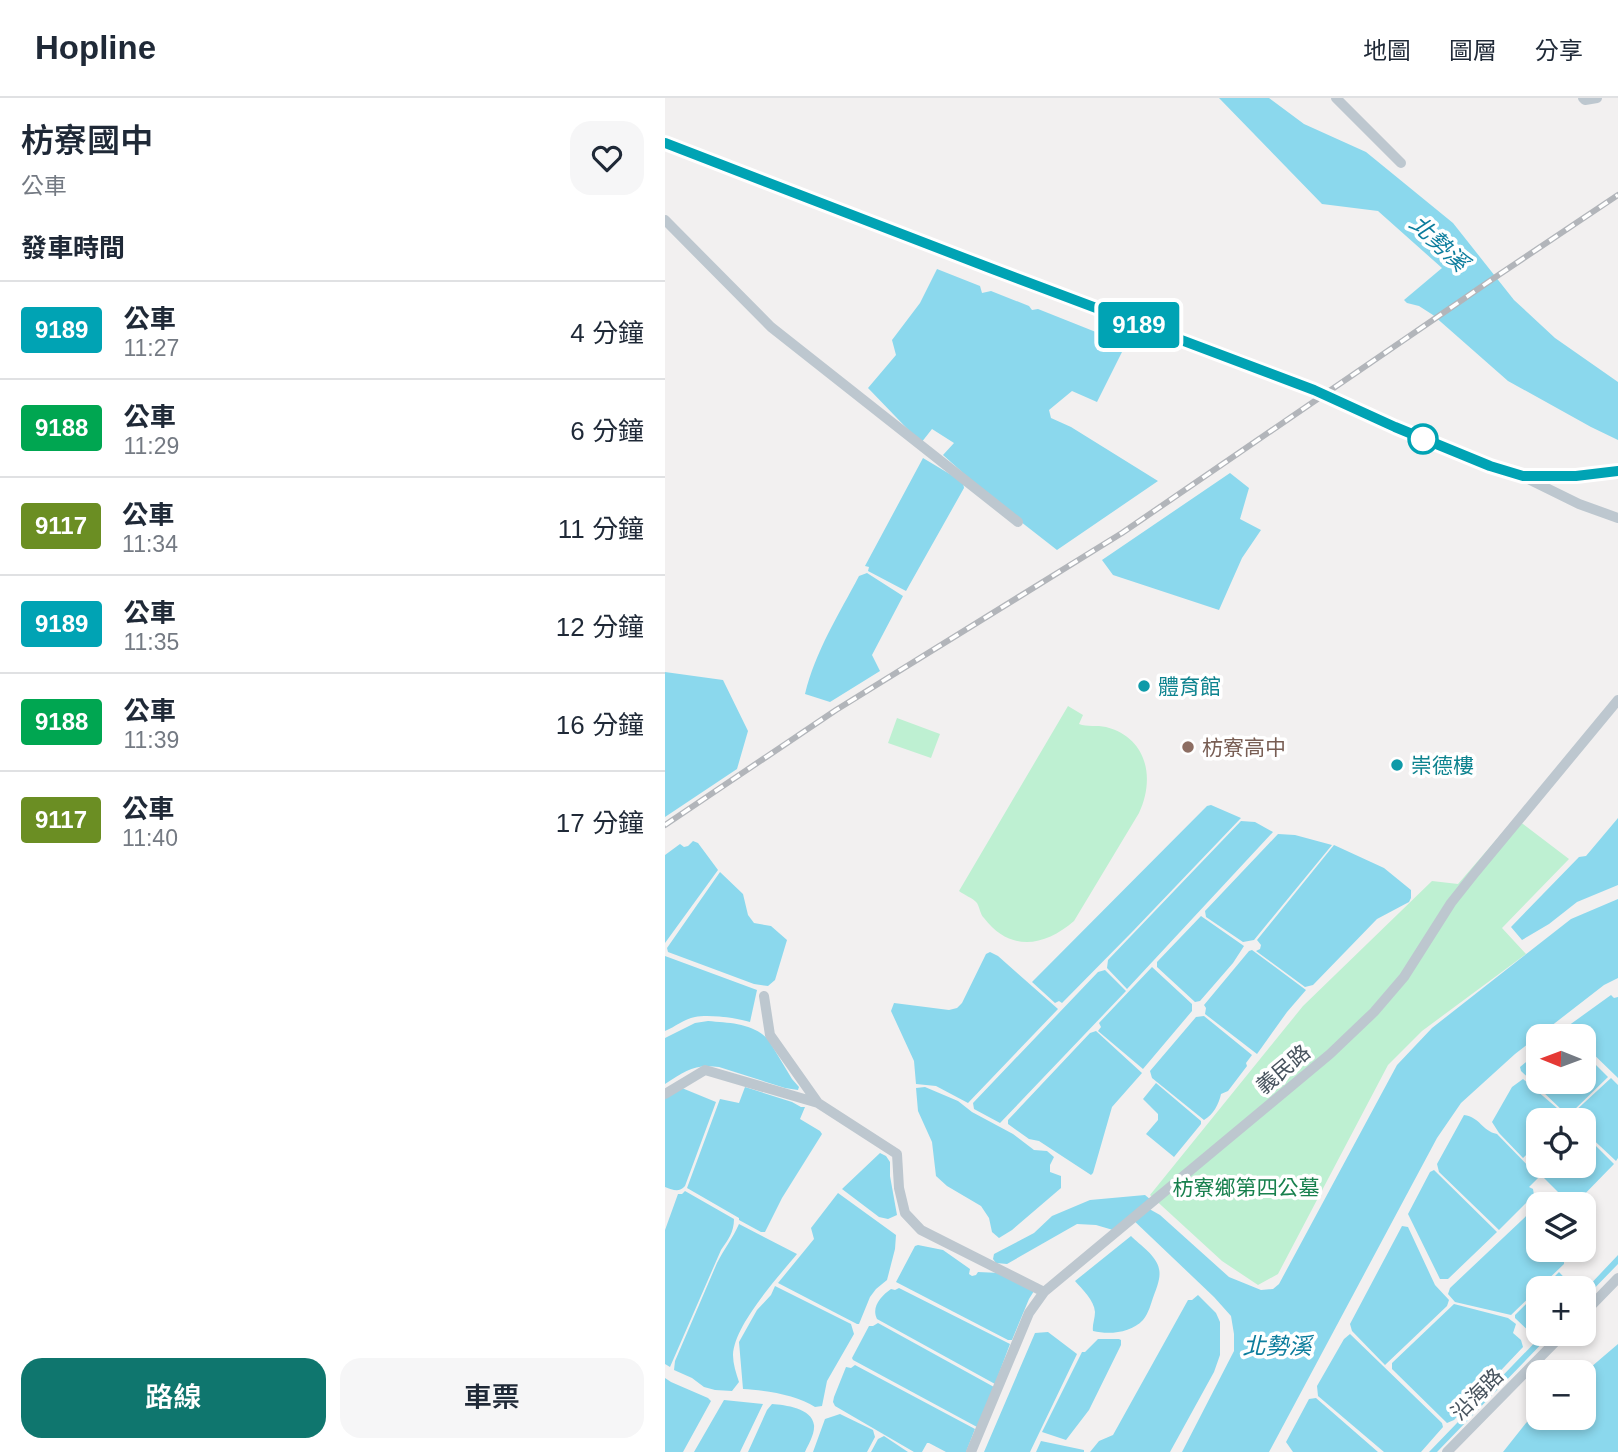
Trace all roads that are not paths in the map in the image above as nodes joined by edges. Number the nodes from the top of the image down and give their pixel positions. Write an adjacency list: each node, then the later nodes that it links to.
1 (1336, 98): 5 (street)
2 (1583, 98): 3 (street)
3 (1597, 98)
4 (665, 143): 8 (street)
5 (1401, 163)
6 (665, 220): 10 (street)
7 (1618, 471): 8 (street)
8 (1523, 476): 9 (street)
9 (1618, 518)
10 (1018, 522)
11 (1618, 700): 16 (street, 義民路)
12 (764, 996): 14 (street)
13 (665, 1094): 14 (street)
14 (818, 1103): 16 (street)
15 (1618, 1278): 17 (street)
16 (1045, 1293): 19 (street, 義民路)
17 (1596, 1301)
18 (1551, 1346): 20 (street, 沿海路)
19 (971, 1452)
20 (1447, 1452)

